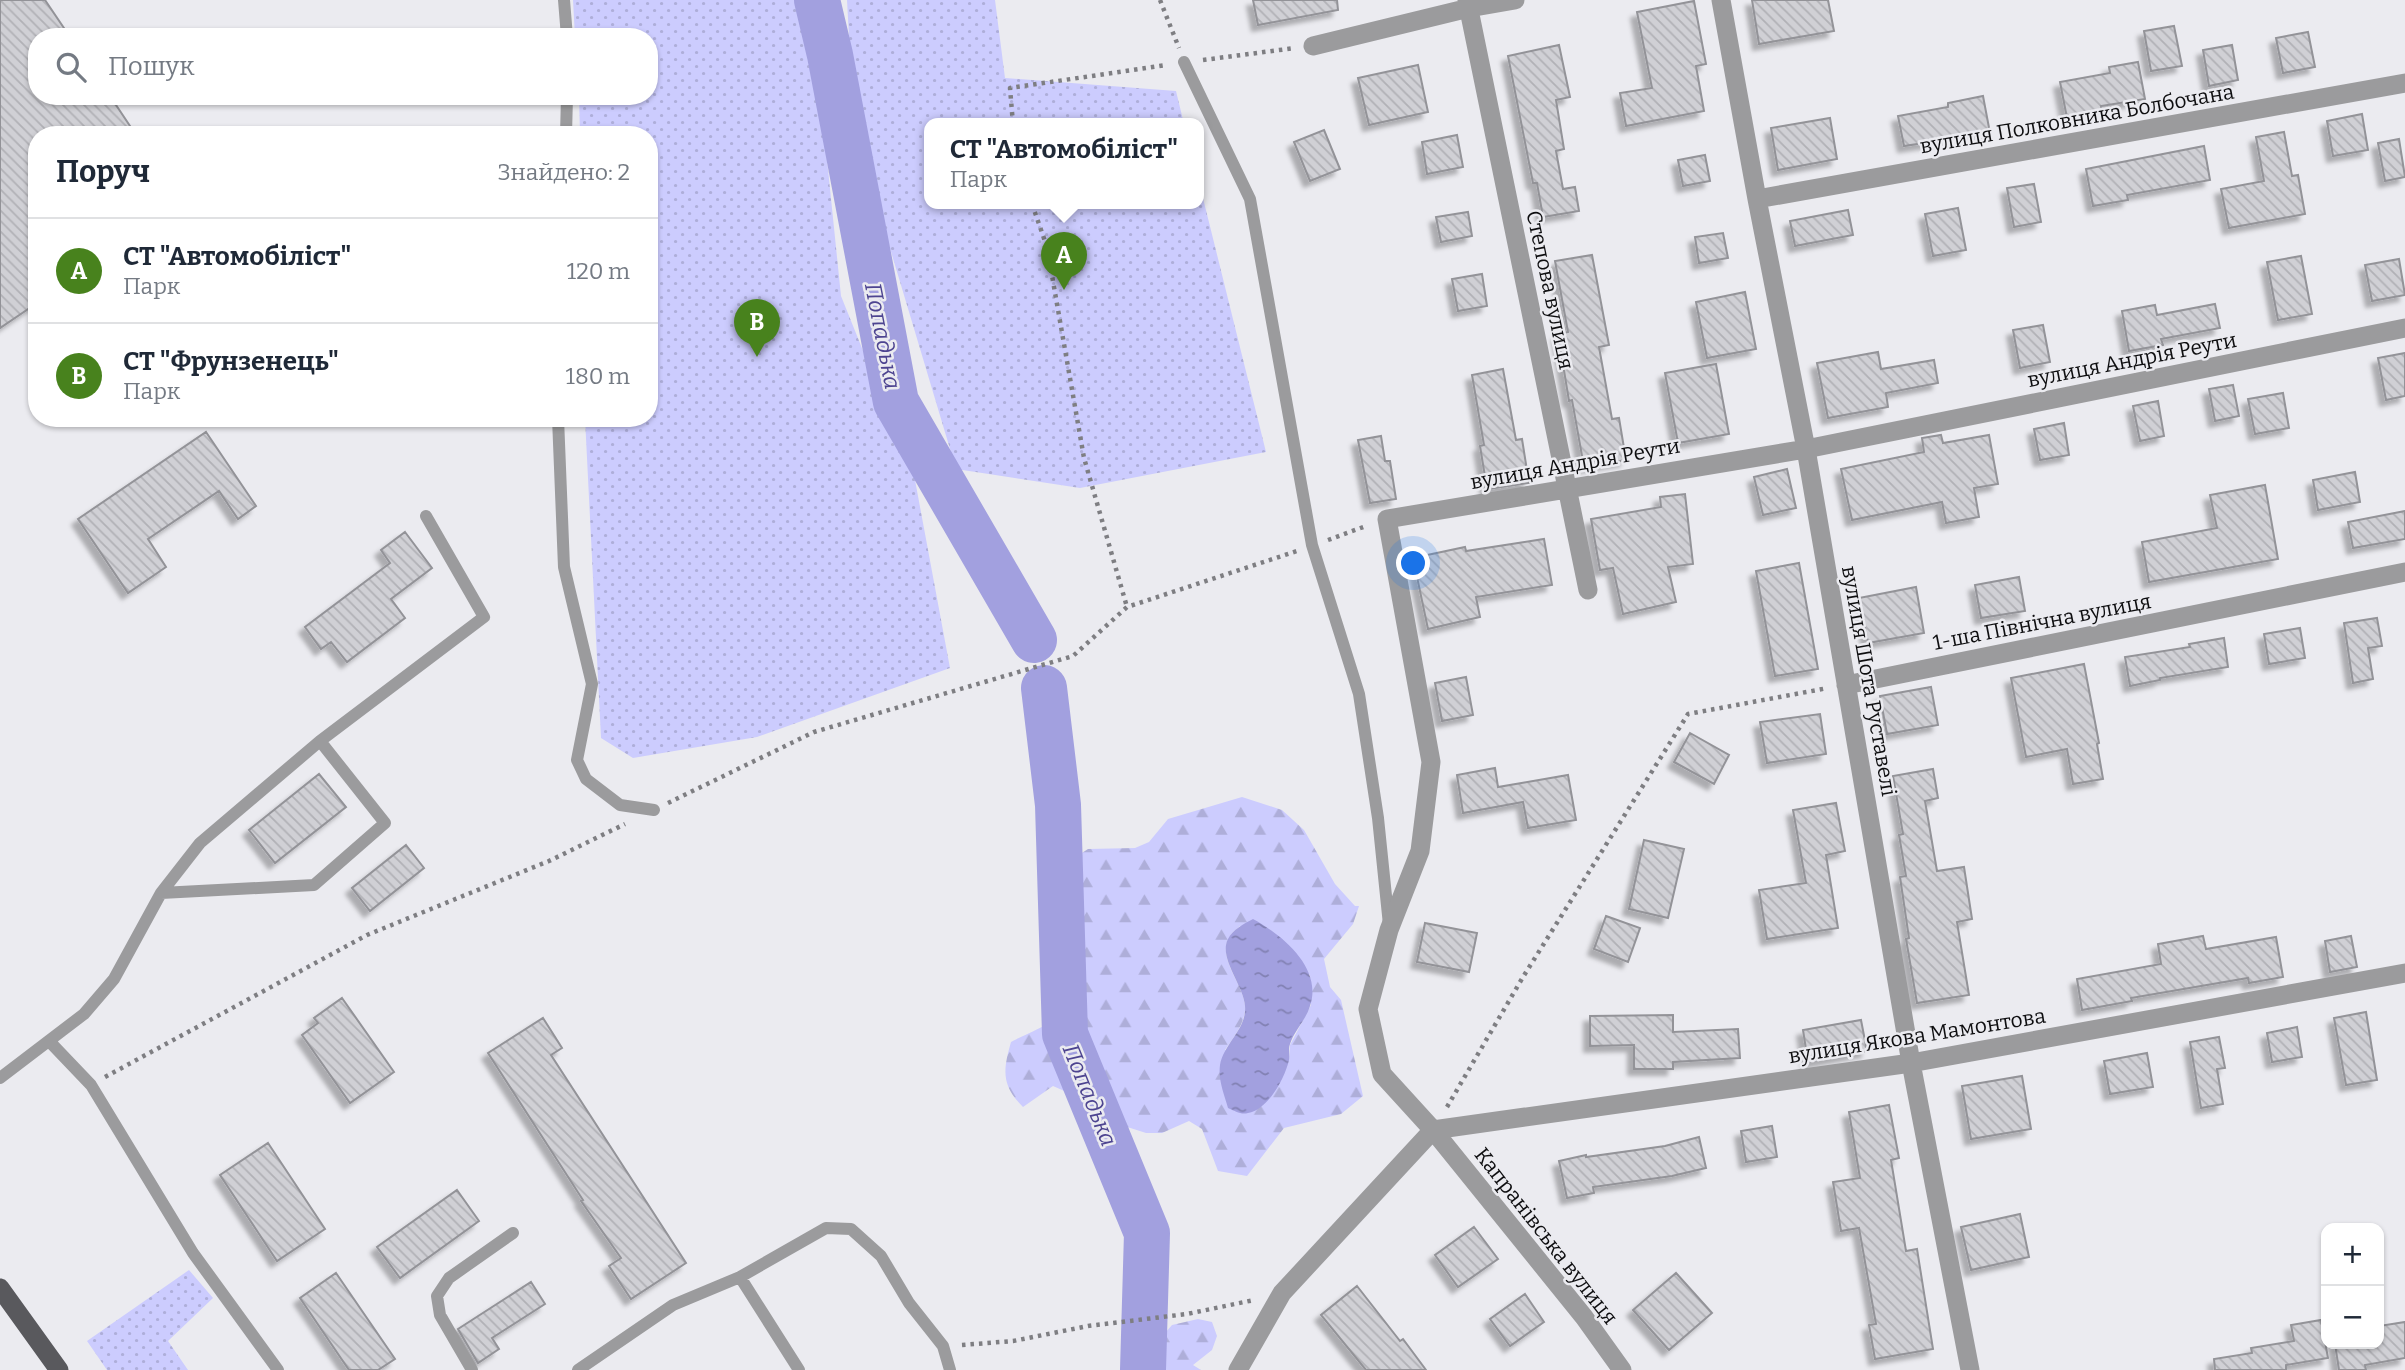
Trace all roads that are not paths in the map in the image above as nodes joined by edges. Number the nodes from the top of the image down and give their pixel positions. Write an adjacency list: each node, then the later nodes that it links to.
1 (564, 0): 5 (lane)
2 (1516, 0): 4 (street)
3 (1721, 0): 11 (street, вулиця Шота Руставелі)
4 (1468, 4): 6 (street); 15 (street, Степова вулиця)
5 (566, 28)
6 (1313, 46)
7 (1184, 62): 23 (lane)
8 (2405, 83): 11 (street, вулиця Полковника Болбочана)
9 (568, 105): 10 (lane)
10 (566, 126)
11 (1757, 199): 14 (street, вулиця Шота Руставелі)
12 (2405, 328): 14 (street, вулиця Андрія Реути)
13 (558, 427): 21 (lane)
14 (1806, 449): 15 (street, вулиця Андрія Реути); 19 (street, вулиця Шота Руставелі)
15 (1567, 487): 18 (street, Степова вулиця); 23 (street, вулиця Андрія Реути)
16 (426, 516): 20 (lane)
17 (2405, 572): 19 (street, 1-ша Північна вулиця)
18 (1588, 590)
19 (1846, 685): 26 (street, вулиця Шота Руставелі)
20 (320, 741): 22 (lane); 22 (lane)
21 (654, 810)
22 (161, 893): 25 (lane)
23 (1389, 930): 28 (street)
24 (2405, 973): 26 (street, вулиця Якова Мамонтова)
25 (49, 1041): 27 (lane); 33 (lane)
26 (1911, 1063): 28 (street, вулиця Якова Мамонтова); 40 (street, вулиця Шота Руставелі)
27 (0, 1078)
28 (1433, 1130): 38 (street); 39 (street, Капранівська вулиця)
29 (513, 1233): 34 (lane)
30 (740, 1277): 35 (lane); 36 (lane); 37 (lane)
31 (0, 1287): 32 (main road)
32 (59, 1370)
33 (278, 1370)
34 (471, 1370)
35 (578, 1370)
36 (799, 1370)
37 (950, 1370)
38 (1238, 1370)
39 (1622, 1370)
40 (1970, 1370)

